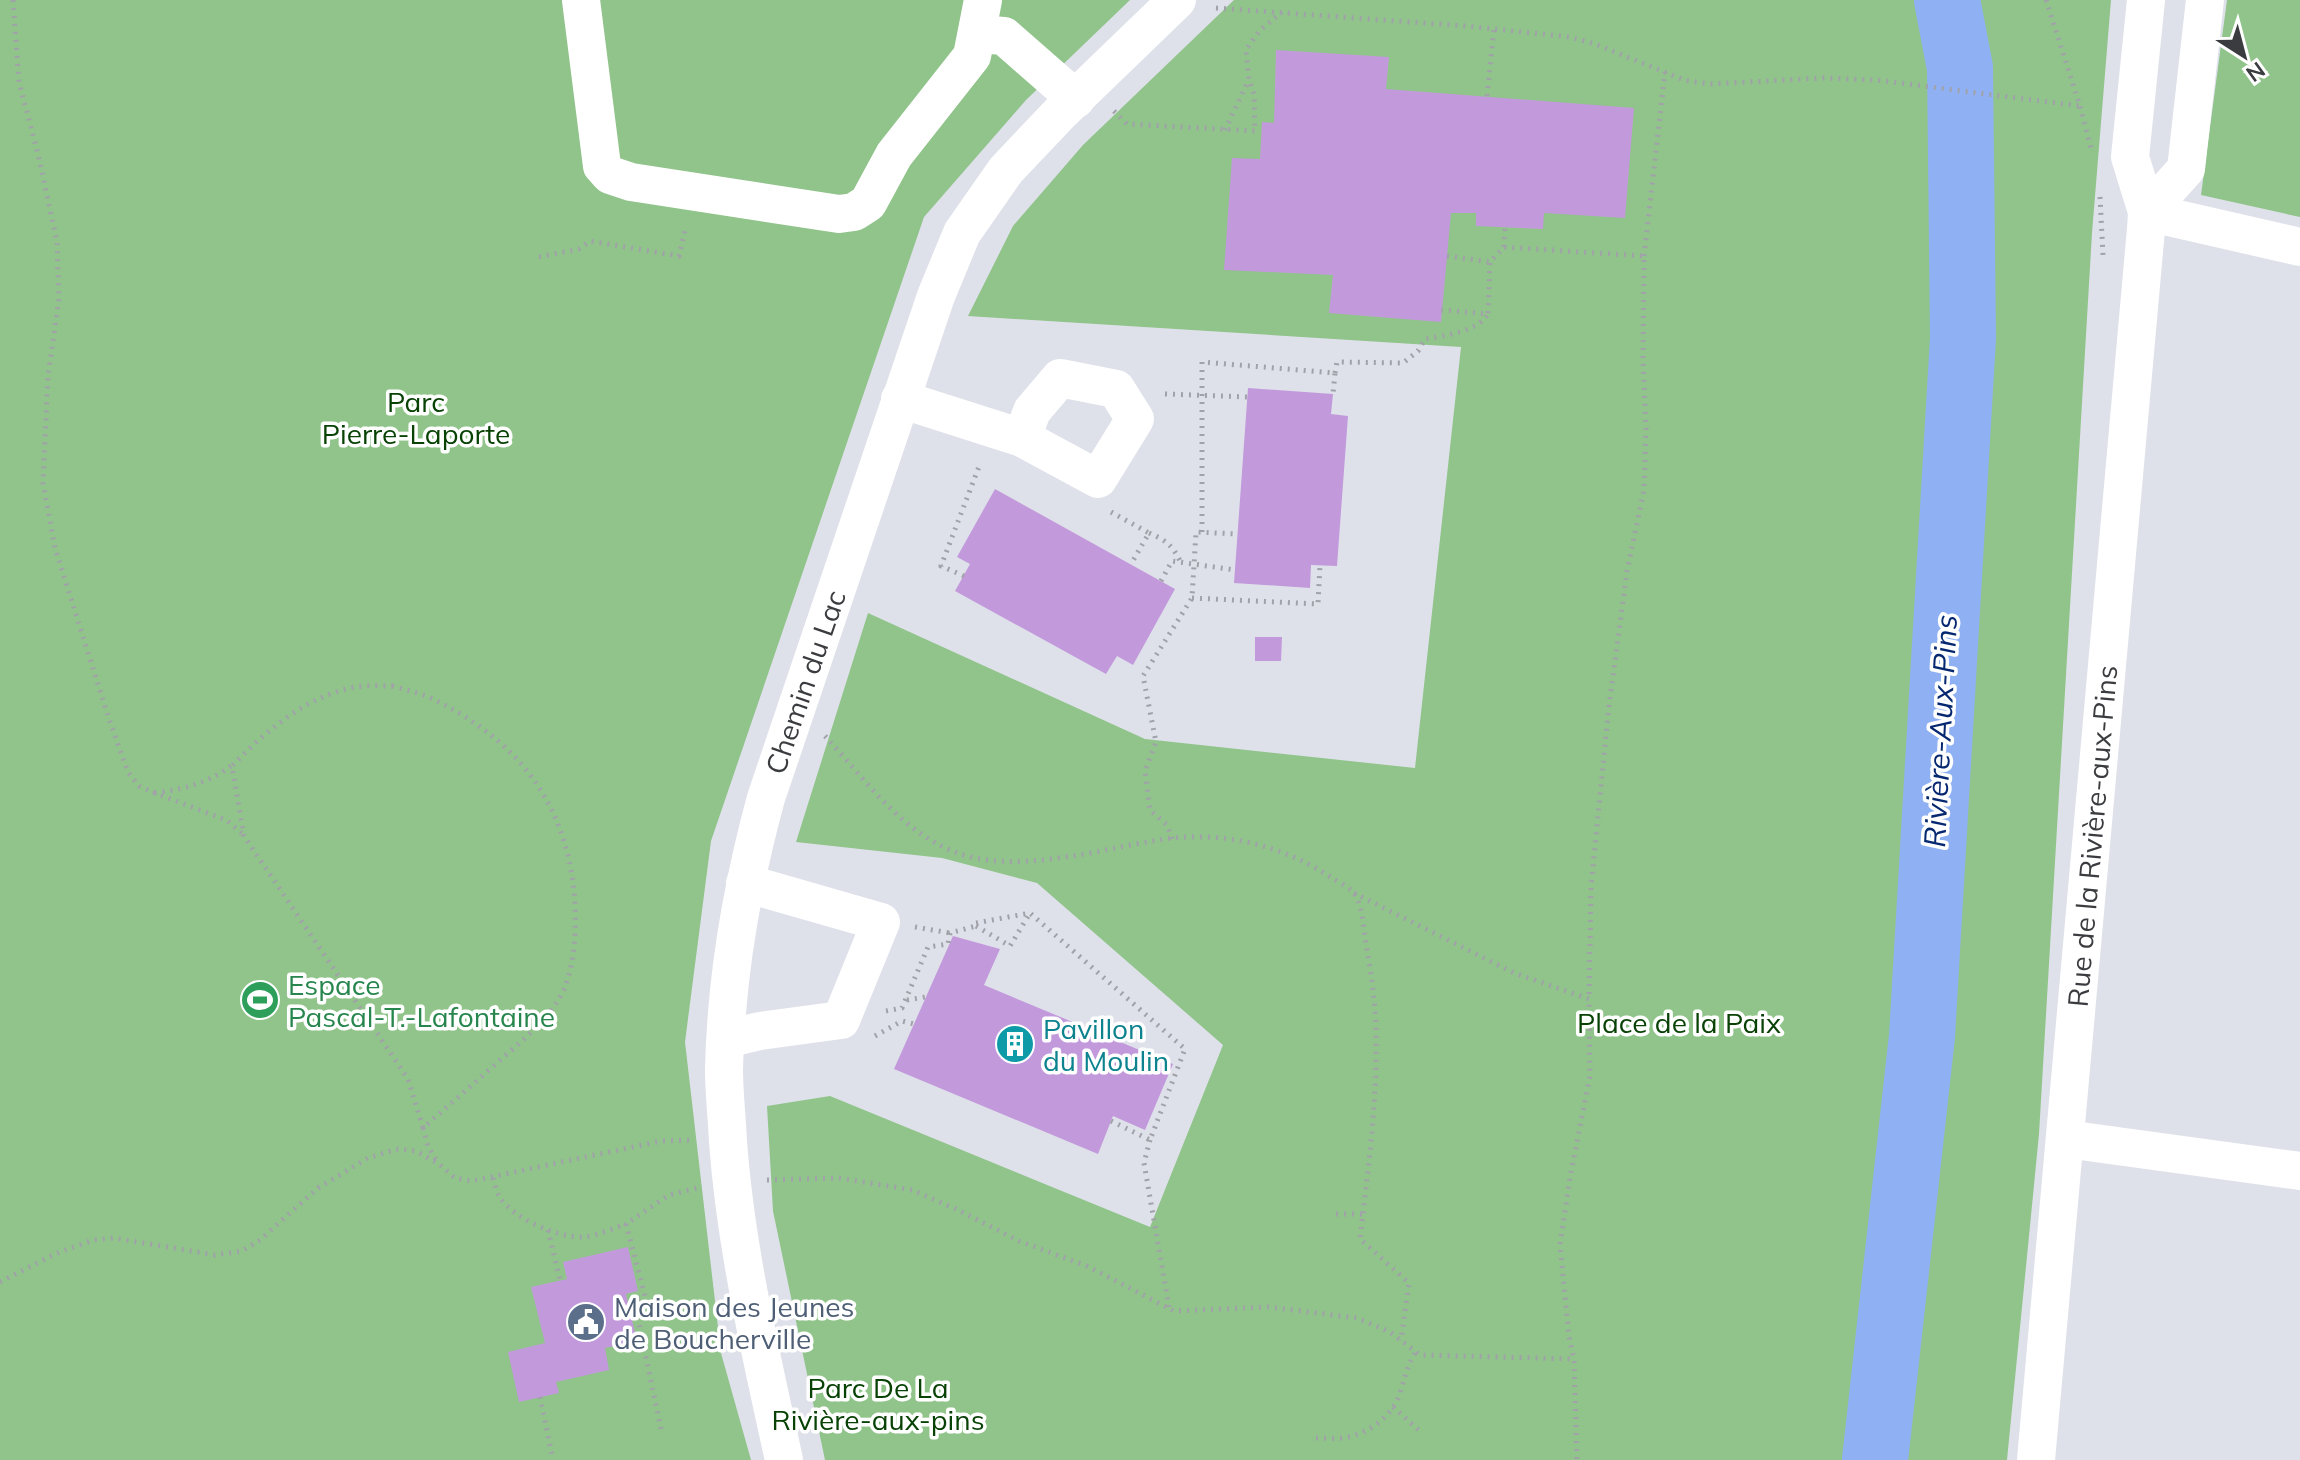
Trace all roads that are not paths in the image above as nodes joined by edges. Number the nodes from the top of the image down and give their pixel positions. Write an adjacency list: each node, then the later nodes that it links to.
1 (581, 0): 5 (street)
2 (1177, 0): 6 (street, Chemin du Lac)
3 (2146, 0): 7 (street, Rue de la Rivière-aux-Pins)
4 (2205, 0): 7 (street)
5 (980, 17): 6 (street)
6 (1093, 104): 9 (street, Chemin du Lac)
7 (2147, 212): 8 (street); 13 (street, Rue de la Rivière-aux-Pins)
8 (2300, 247)
9 (900, 399): 10 (street); 11 (street, Chemin du Lac)
10 (1022, 438): 10 (street)
11 (745, 883): 12 (street, Chemin du Lac); 12 (street)
12 (726, 1039): 15 (street, Chemin du Lac)
13 (2066, 1139): 14 (street); 16 (street, Rue de la Rivière-aux-Pins)
14 (2300, 1171)
15 (784, 1460)
16 (2036, 1460)

